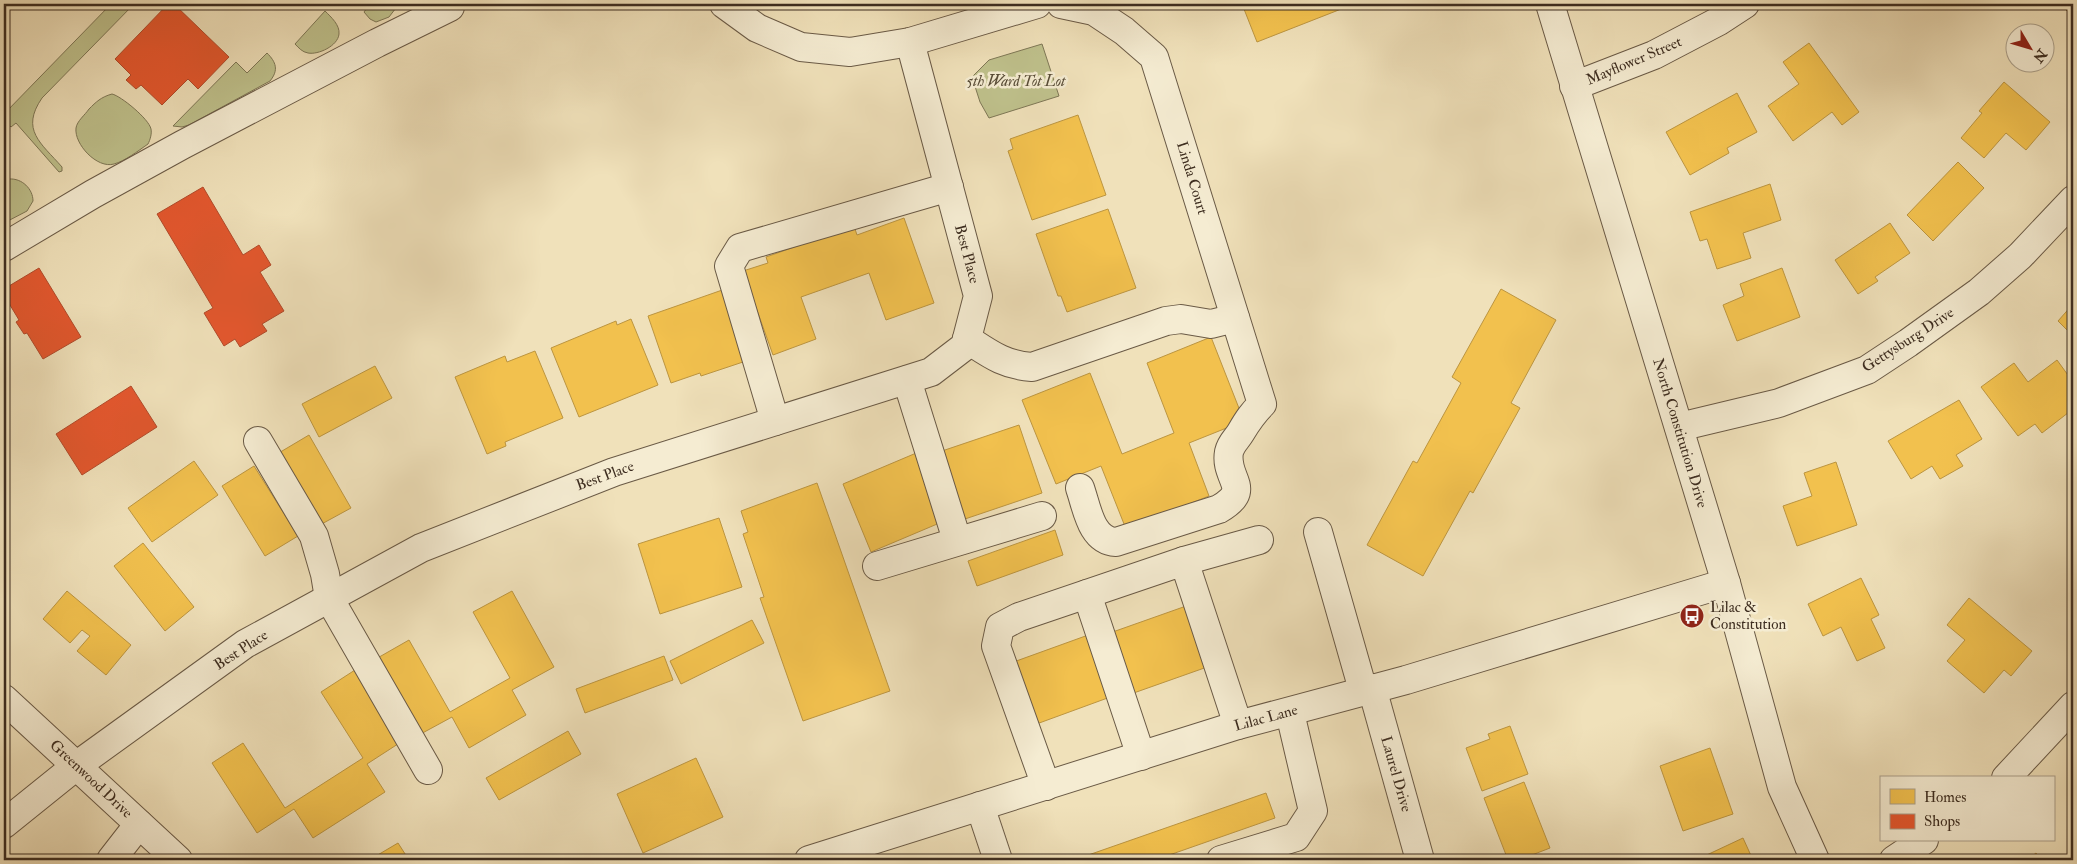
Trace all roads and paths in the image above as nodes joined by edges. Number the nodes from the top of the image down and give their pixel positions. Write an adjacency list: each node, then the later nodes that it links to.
1 (724, 4): 7 (street)
2 (1037, 4): 7 (street)
3 (1061, 4): 12 (street, Linda Court)
4 (1550, 4): 8 (street, North Constitution Drive)
5 (1745, 4): 8 (street, Mayflower Street)
6 (454, 5): 11 (street)
7 (910, 42): 9 (street, Best Place)
8 (1574, 86): 16 (street, North Constitution Drive)
9 (949, 186): 13 (street, Best Place); 15 (street)
10 (2073, 200): 16 (street, Gettysburg Drive)
11 (4, 247)
12 (1235, 318): 13 (street); 18 (street, Linda Court)
13 (967, 339): 14 (street, Best Place)
14 (907, 380): 15 (street, Best Place); 21 (street)
15 (775, 421): 27 (street, Best Place)
16 (1679, 427): 25 (street, North Constitution Drive)
17 (258, 441): 27 (street)
18 (1080, 488)
19 (1042, 516): 21 (street)
20 (1318, 532): 28 (street, Laurel Drive)
21 (957, 540): 24 (street)
22 (1259, 540): 23 (street)
23 (1184, 560): 26 (street); 32 (street)
24 (877, 566)
25 (1726, 583): 28 (street, Lilac Lane); 48 (street, North Constitution Drive)
26 (1087, 594): 33 (street); 37 (street)
27 (329, 598): 34 (street, Best Place); 35 (street)
28 (1368, 689): 31 (street, Lilac Lane); 47 (street, Laurel Drive)
29 (4, 699): 34 (street, Greenwood Drive)
30 (2073, 706): 36 (street)
31 (1290, 713): 32 (street, Lilac Lane); 46 (street)
32 (1238, 725): 33 (street, Lilac Lane)
33 (1141, 756): 37 (street, Lilac Lane)
34 (76, 766): 39 (street, Best Place); 40 (street, Greenwood Drive)
35 (428, 770)
36 (2008, 776)
37 (1046, 786): 38 (street, Lilac Lane)
38 (980, 806): 44 (street, Lilac Lane); 45 (street)
39 (4, 824)
40 (138, 824): 42 (street); 43 (street, Greenwood Drive)
41 (1921, 842): 49 (street)
42 (111, 860)
43 (178, 860)
44 (809, 860)
45 (998, 860)
46 (1221, 860)
47 (1420, 860)
48 (1815, 860)
49 (1894, 860)

